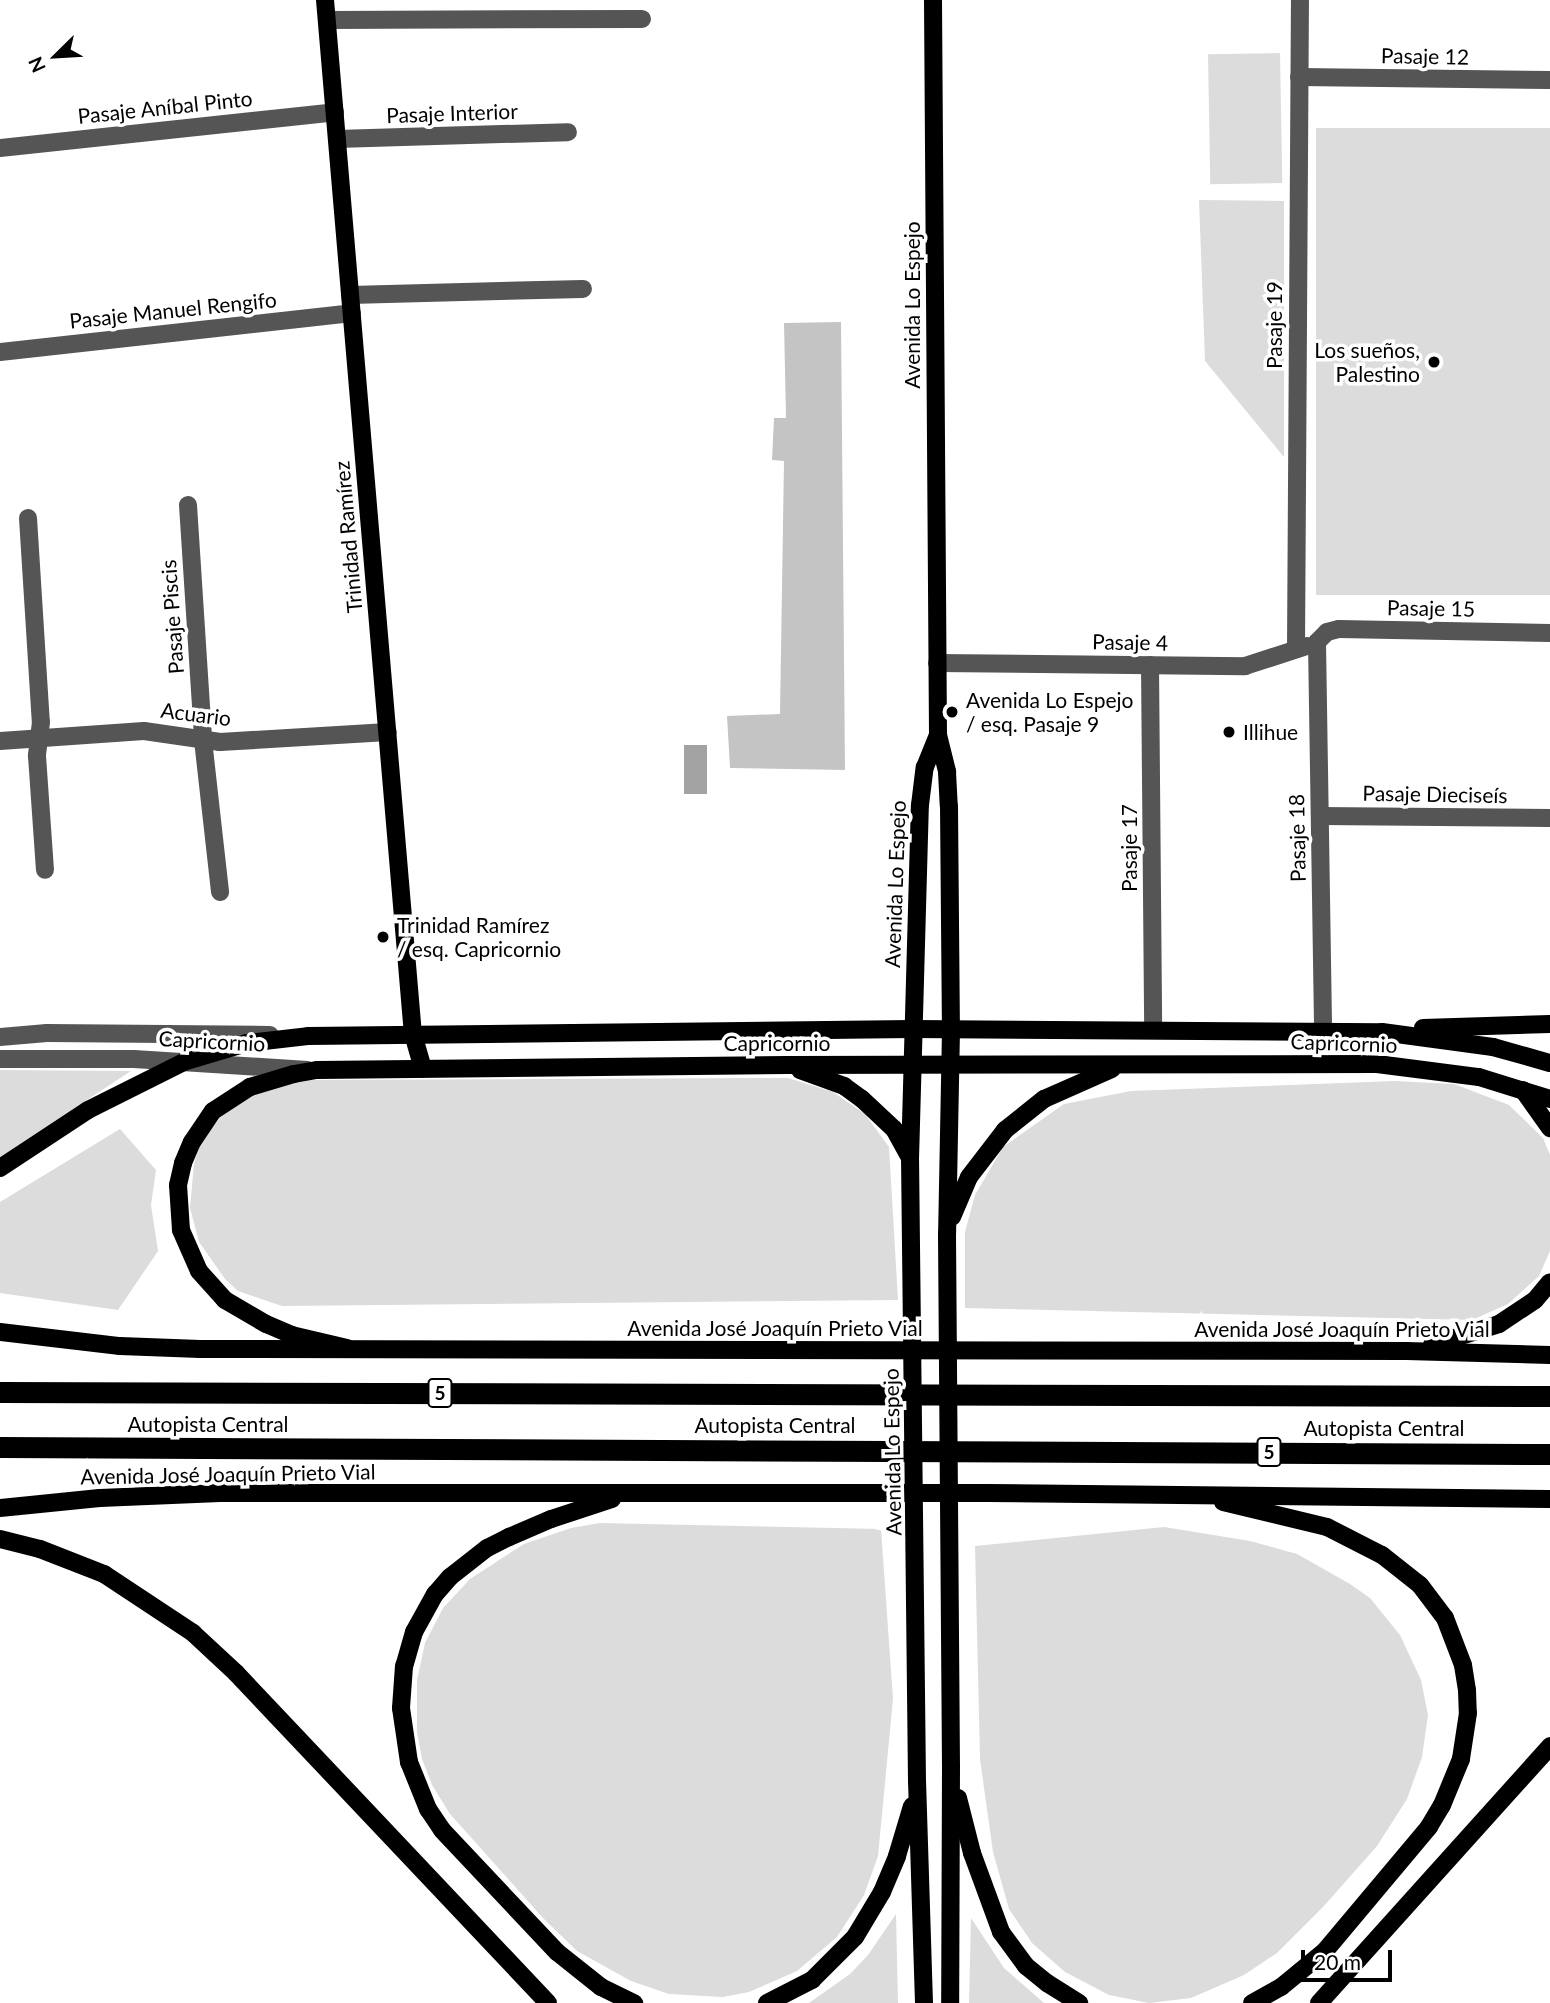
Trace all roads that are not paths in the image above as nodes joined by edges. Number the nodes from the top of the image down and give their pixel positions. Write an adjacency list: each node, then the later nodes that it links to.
1 (325, 0): 5 (main road, Trinidad Ramírez)
2 (933, 0): 21 (main road, Avenida Lo Espejo)
3 (1300, 0): 6 (street, Pasaje 19)
4 (642, 19): 5 (street)
5 (327, 20): 8 (main road, Trinidad Ramírez)
6 (1298, 78): 7 (street, Pasaje 12); 20 (street, Pasaje 19)
7 (1550, 80)
8 (335, 112): 10 (main road, Trinidad Ramírez); 11 (street, Pasaje Aníbal Pinto)
9 (568, 132): 10 (street, Pasaje Interior)
10 (337, 139): 13 (main road, Trinidad Ramírez)
11 (0, 148)
12 (583, 289): 13 (street)
13 (350, 295): 14 (main road, Trinidad Ramírez)
14 (352, 313): 15 (street, Pasaje Manuel Rengifo); 23 (main road, Trinidad Ramírez)
15 (0, 352)
16 (188, 505): 26 (street, Pasaje Piscis)
17 (28, 518): 25 (street)
18 (1550, 633): 19 (street, Pasaje 15)
19 (1317, 642): 20 (street, Pasaje 4); 28 (street, Pasaje 18)
20 (1296, 649): 22 (street, Pasaje 4)
21 (937, 663): 22 (street, Pasaje 4); 24 (main road, Avenida Lo Espejo)
22 (1150, 665): 35 (street, Pasaje 17)
23 (387, 732): 26 (street, Acuario); 38 (main road, Trinidad Ramírez)
24 (937, 735): 33 (main road, Avenida Lo Espejo); 34 (main road, Avenida Lo Espejo)
25 (39, 738): 26 (street, Acuario); 27 (street, Acuario); 30 (street)
26 (203, 740): 31 (street, Pasaje Piscis)
27 (0, 741)
28 (1320, 816): 29 (street, Pasaje Dieciseís); 36 (street, Pasaje 18)
29 (1550, 818)
30 (45, 870)
31 (220, 892)
32 (1550, 1024): 37 (main road)
33 (912, 1029): 34 (main road, Capricornio); 38 (main road, Capricornio); 46 (main road, Avenida Lo Espejo)
34 (951, 1030): 35 (main road, Capricornio); 47 (main road, Avenida Lo Espejo)
35 (1153, 1030): 36 (main road, Capricornio)
36 (1323, 1032): 37 (main road, Capricornio)
37 (1382, 1032): 43 (main road, Capricornio)
38 (413, 1034): 39 (main road, Capricornio); 48 (main road, Trinidad Ramírez)
39 (308, 1035): 40 (street, Capricornio); 42 (main road)
40 (0, 1037)
41 (0, 1059): 42 (street, Capricornio)
42 (186, 1061): 49 (street, Capricornio); 55 (main road)
43 (1550, 1063)
44 (1127, 1064): 47 (main road, Capricornio); 50 (main road, Capricornio); 56 (main road)
45 (787, 1065): 46 (main road, Capricornio); 48 (main road, Capricornio); 54 (main road)
46 (912, 1065): 47 (main road, Capricornio); 54 (main road, Avenida Lo Espejo)
47 (951, 1065): 56 (main road, Avenida Lo Espejo)
48 (423, 1069): 49 (main road, Capricornio)
49 (317, 1070): 59 (main road)
50 (1523, 1090): 51 (main road); 52 (main road, Capricornio); 53 (main road)
51 (1550, 1091)
52 (1550, 1099)
53 (1550, 1128)
54 (910, 1159): 73 (main road, Avenida Lo Espejo)
55 (0, 1168)
56 (947, 1234): 72 (main road, Avenida Lo Espejo)
57 (1550, 1282): 60 (main road)
58 (0, 1332): 59 (main road, Avenida José Joaquín Prieto Vial)
59 (347, 1348): 60 (main road, Avenida José Joaquín Prieto Vial)
60 (1406, 1351): 61 (main road, Avenida José Joaquín Prieto Vial)
61 (1550, 1355)
62 (0, 1392): 63 (highway, Autopista Central / 5)
63 (1550, 1396)
64 (0, 1447): 65 (highway, Autopista Central / 5)
65 (1550, 1454)
66 (638, 1493): 67 (main road, Avenida José Joaquín Prieto Vial); 69 (main road, Avenida José Joaquín Prieto Vial); 75 (main road)
67 (1178, 1494): 68 (main road, Avenida José Joaquín Prieto Vial); 80 (main road)
68 (1550, 1499)
69 (0, 1508)
70 (0, 1539): 74 (main road)
71 (1550, 1746): 81 (main road)
72 (951, 1766): 78 (main road, Avenida Lo Espejo); 79 (main road)
73 (917, 1782): 76 (main road); 77 (main road, Avenida Lo Espejo)
74 (548, 2003)
75 (634, 2003)
76 (767, 2003)
77 (924, 2003)
78 (950, 2003)
79 (1079, 2003)
80 (1252, 2003)
81 (1319, 2003)

